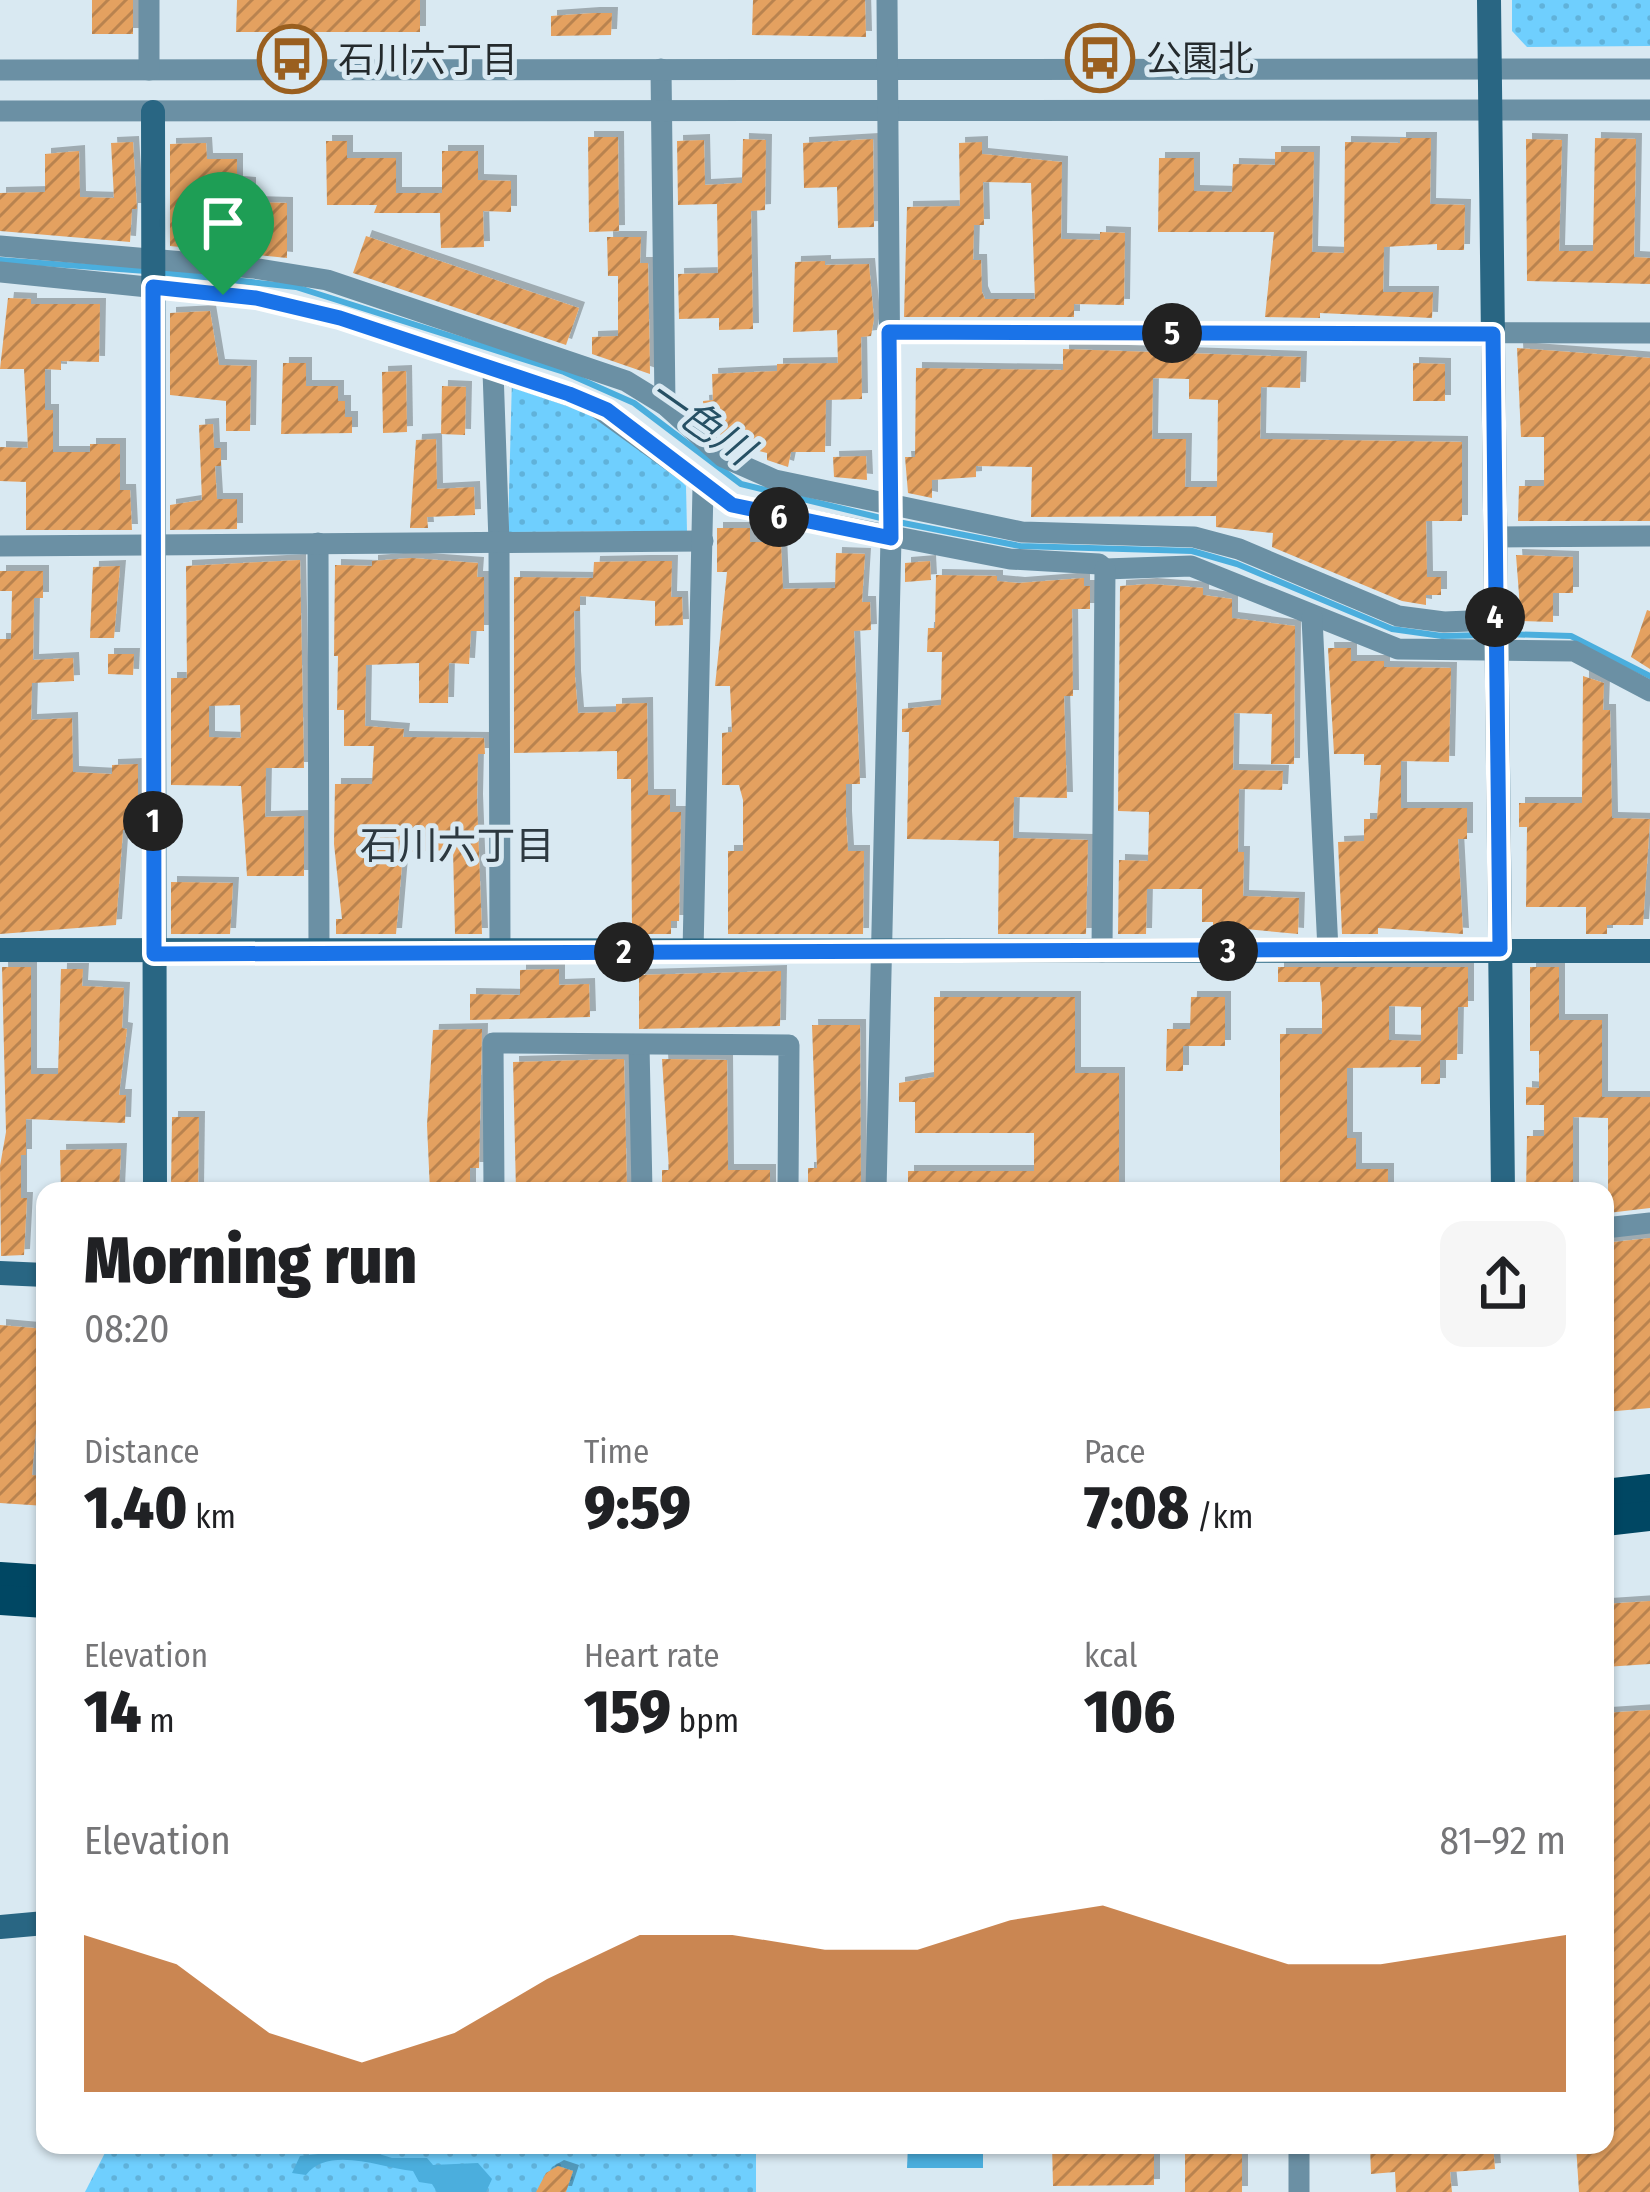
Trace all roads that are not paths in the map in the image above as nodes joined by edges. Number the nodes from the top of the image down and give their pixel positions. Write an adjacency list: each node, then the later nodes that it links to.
1 (149, 0): 8 (street)
2 (887, 0): 9 (street)
3 (1489, 0): 5 (street)
4 (661, 69): 8 (street); 9 (street); 10 (street)
5 (1490, 69): 6 (street); 9 (street); 14 (street)
6 (1650, 69)
7 (0, 70): 8 (street)
8 (149, 70)
9 (888, 70): 11 (street)
10 (661, 108): 11 (street); 15 (street); 23 (street)
11 (888, 109): 14 (street); 19 (street)
12 (1650, 110): 14 (street)
13 (0, 111): 15 (street)
14 (1490, 111): 21 (street)
15 (153, 112): 18 (street)
16 (0, 246): 18 (street)
17 (0, 272): 18 (street)
18 (153, 273): 22 (street); 23 (street); 31 (street)
19 (889, 332): 21 (street); 25 (street)
20 (1650, 333): 21 (street)
21 (1493, 334): 27 (street)
22 (493, 371): 24 (street); 29 (street)
23 (665, 405): 25 (street)
24 (703, 487): 25 (street); 28 (street)
25 (891, 522): 33 (street); 35 (street); 40 (street)
26 (1650, 536): 27 (street)
27 (1495, 537): 35 (street)
28 (703, 541): 29 (street); 43 (street)
29 (499, 542): 30 (street); 42 (street)
30 (318, 543): 31 (street); 46 (street)
31 (151, 545): 32 (street); 45 (street)
32 (0, 546)
33 (1105, 569): 34 (street); 44 (street)
34 (1312, 618): 35 (street); 39 (street)
35 (1495, 637): 36 (street); 37 (street)
36 (1650, 692)
37 (1500, 949): 39 (street); 41 (street); 53 (street)
38 (0, 950): 45 (street)
39 (1328, 950): 44 (street)
40 (878, 951): 43 (street); 44 (street); 52 (street)
41 (1650, 951)
42 (500, 952): 43 (street); 46 (street)
43 (693, 952)
44 (1102, 952)
45 (154, 954): 46 (street); 48 (street)
46 (320, 954)
47 (639, 1045): 49 (street); 50 (street); 51 (street)
48 (155, 1182)
49 (494, 1182)
50 (642, 1182)
51 (788, 1182)
52 (876, 1182)
53 (1503, 1182)
54 (1650, 1223): 55 (street)
55 (1614, 1227)
56 (0, 1273): 57 (street)
57 (36, 1275)
58 (1650, 1489): 59 (main road)
59 (1614, 1493)
60 (1650, 1516): 61 (main road)
61 (1614, 1520)
62 (0, 1577): 63 (main road)
63 (36, 1579)
64 (0, 1600): 65 (main road)
65 (36, 1602)
66 (36, 1924): 67 (street)
67 (0, 1927)
68 (1299, 2154): 69 (street)
69 (1299, 2192)

